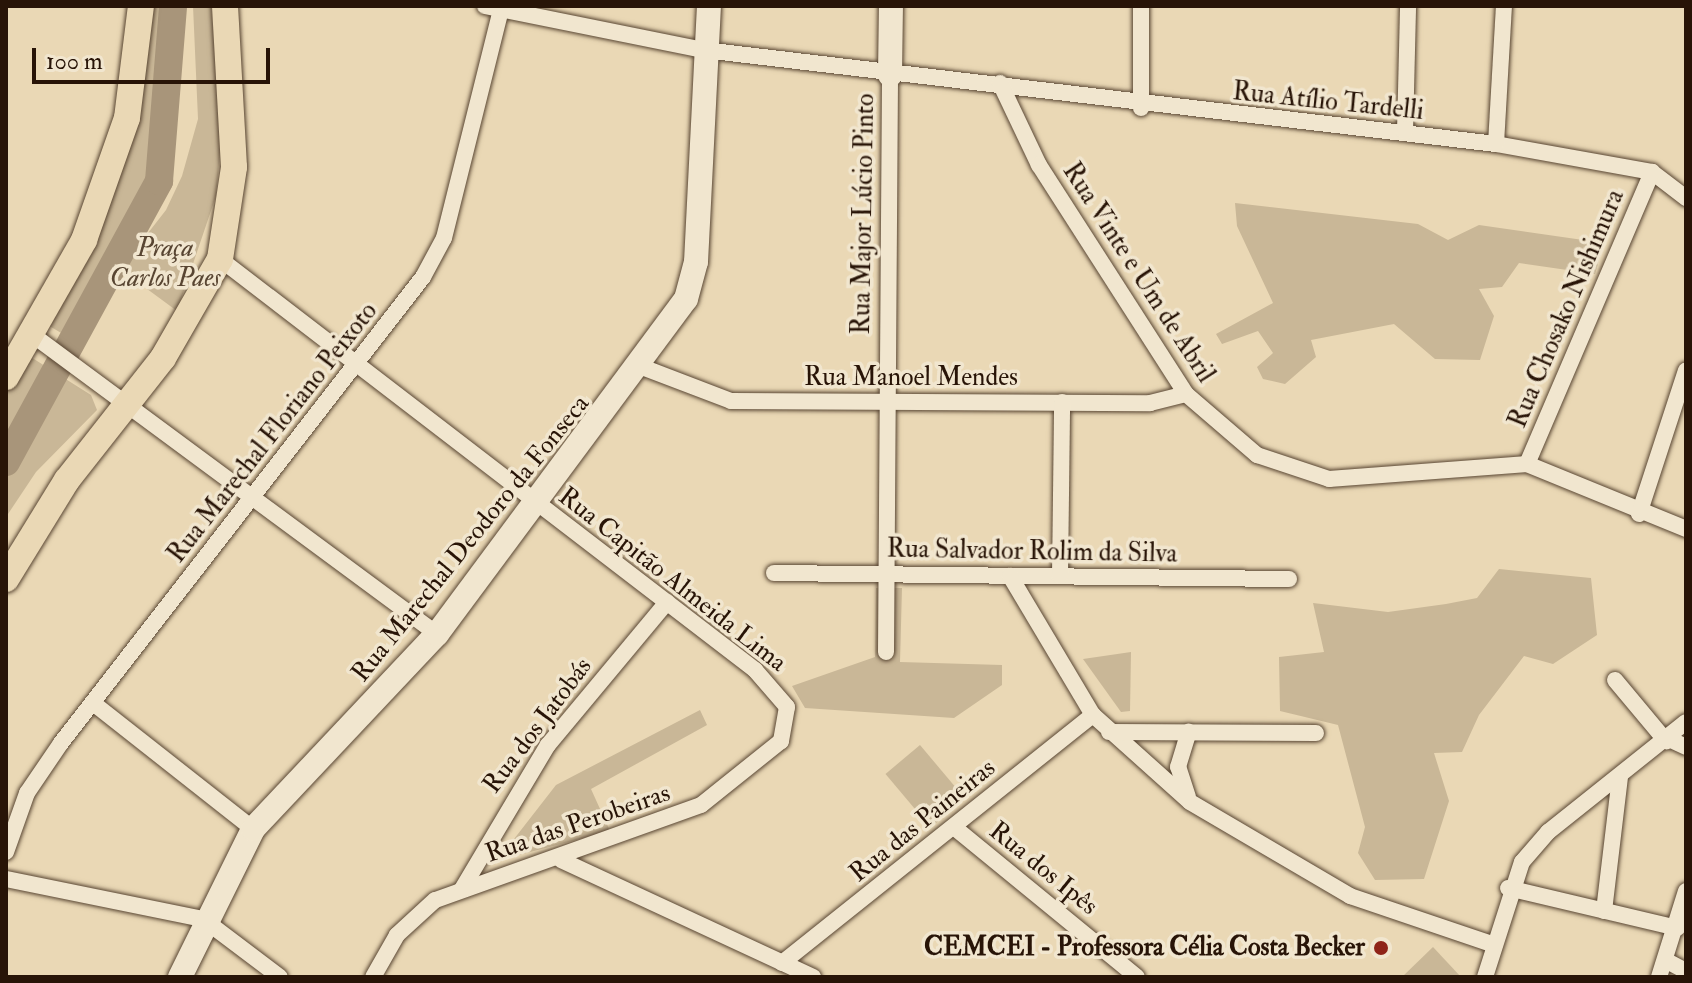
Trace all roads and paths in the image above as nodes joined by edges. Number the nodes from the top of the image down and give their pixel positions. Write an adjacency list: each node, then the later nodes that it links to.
1 (141, 6): 18 (main road)
2 (225, 6): 17 (main road)
3 (709, 6): 9 (street, Rua Marechal Deodoro da Fonseca)
4 (891, 6): 10 (street)
5 (1141, 6): 12 (street)
6 (1408, 6): 13 (street)
7 (1504, 6): 14 (street)
8 (497, 7): 9 (street, Rua Atílio Tardelli); 20 (street, Rua Marechal Floriano Peixoto)
9 (704, 50): 10 (street, Rua Atílio Tardelli); 19 (street, Rua Marechal Deodoro da Fonseca)
10 (890, 75): 11 (street, Rua Atílio Tardelli); 24 (street, Rua Major Lúcio Pinto)
11 (1000, 83): 12 (street, Rua Atílio Tardelli); 23 (street, Rua Vinte e Um de Abril)
12 (1141, 108): 13 (street, Rua Atílio Tardelli)
13 (1405, 132): 14 (street, Rua Atílio Tardelli)
14 (1496, 144): 15 (street, Rua Atílio Tardelli)
15 (1652, 172): 16 (street); 27 (street, Rua Chosako Nishimura)
16 (1686, 198)
17 (220, 259): 20 (street, Rua Capitão Almeida Lima); 26 (main road)
18 (36, 337): 22 (main road); 26 (street)
19 (642, 367): 24 (street, Rua Manoel Mendes); 29 (street, Rua Marechal Deodoro da Fonseca)
20 (355, 369): 28 (street, Rua Marechal Floriano Peixoto); 29 (street, Rua Capitão Almeida Lima)
21 (1686, 370): 30 (street)
22 (6, 377)
23 (1186, 394): 25 (street, Rua Manoel Mendes); 27 (street, Rua Vinte e Um de Abril)
24 (886, 401): 25 (street, Rua Manoel Mendes); 33 (street, Rua Major Lúcio Pinto)
25 (1062, 402): 35 (street)
26 (128, 404): 28 (street); 36 (main road)
27 (1527, 464): 30 (street, Rua Vinte e Um de Abril)
28 (255, 500): 39 (street); 42 (street, Rua Marechal Floriano Peixoto)
29 (536, 505): 38 (street, Rua Capitão Almeida Lima); 39 (street, Rua Marechal Deodoro da Fonseca)
30 (1639, 514): 31 (street, Rua Vinte e Um de Abril)
31 (1686, 529)
32 (774, 573): 33 (street, Rua Salvador Rolim da Silva)
33 (885, 574): 34 (street, Rua Salvador Rolim da Silva); 40 (street, Rua Major Lúcio Pinto)
34 (1010, 576): 35 (street, Rua Salvador Rolim da Silva); 44 (street)
35 (1060, 576): 37 (street, Rua Salvador Rolim da Silva)
36 (6, 579)
37 (1289, 579)
38 (667, 602): 43 (street, Rua Capitão Almeida Lima); 59 (street, Rua dos Jatobás)
39 (437, 634): 54 (street, Rua Marechal Deodoro da Fonseca)
40 (886, 652)
41 (1615, 680): 49 (street)
42 (93, 703): 54 (street); 55 (street, Rua Marechal Floriano Peixoto)
43 (787, 707): 56 (street, Rua das Perobeiras)
44 (1093, 715): 46 (street); 53 (street, Rua das Paineiras)
45 (1686, 722): 49 (street)
46 (1109, 732): 47 (street); 52 (street)
47 (1189, 732): 48 (street); 52 (street)
48 (1316, 733)
49 (1668, 740): 50 (street); 51 (street)
50 (1686, 747)
51 (1620, 776): 58 (street); 61 (street)
52 (1190, 802): 64 (street)
53 (955, 828): 66 (street, Rua das Paineiras); 72 (street, Rua dos Ipês)
54 (253, 829): 62 (street, Rua Marechal Deodoro da Fonseca)
55 (6, 852)
56 (561, 860): 59 (street, Rua das Perobeiras); 66 (street)
57 (6, 879): 62 (street)
58 (1508, 888): 61 (street); 64 (street)
59 (462, 889): 68 (street, Rua das Perobeiras)
60 (1686, 891): 63 (street)
61 (1604, 911): 63 (street)
62 (203, 919): 69 (street, Rua Marechal Deodoro da Fonseca); 70 (street)
63 (1677, 928): 65 (street)
64 (1492, 944): 73 (street)
65 (1667, 961): 67 (street); 74 (street)
66 (782, 963): 71 (street)
67 (1686, 971)
68 (381, 975)
69 (180, 977)
70 (280, 977)
71 (813, 977)
72 (1137, 977)
73 (1485, 977)
74 (1659, 977)

